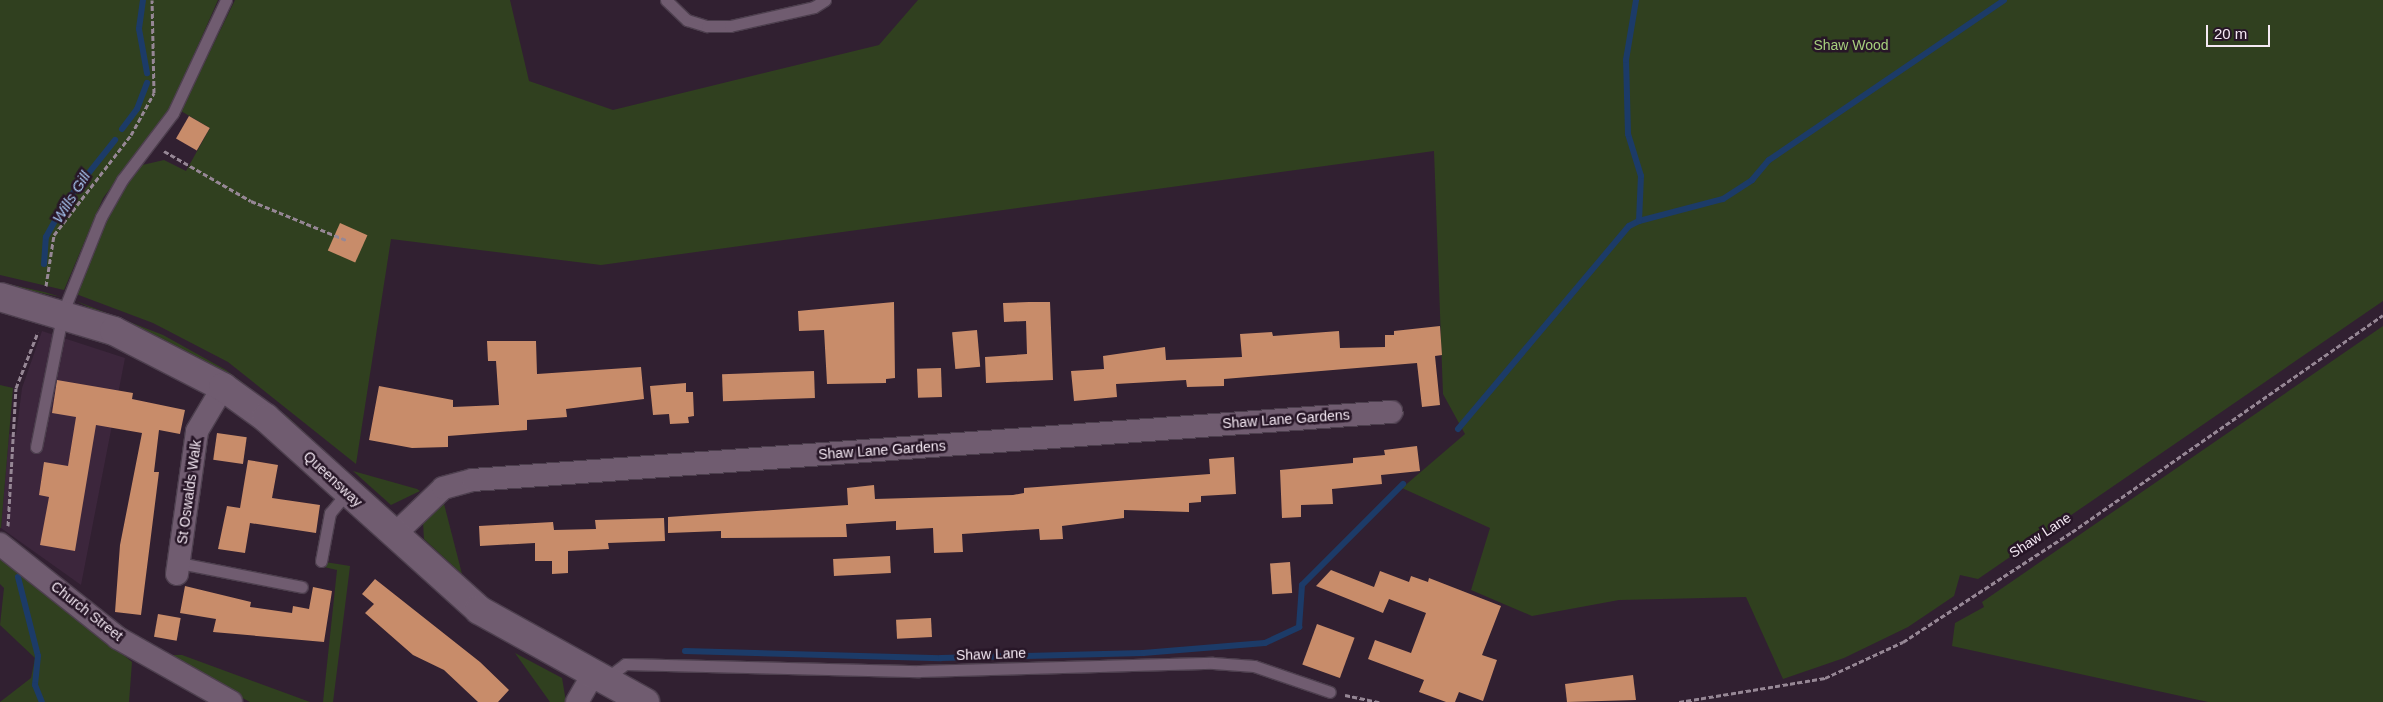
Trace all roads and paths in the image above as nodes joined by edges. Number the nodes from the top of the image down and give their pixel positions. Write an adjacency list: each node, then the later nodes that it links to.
1 (152, 0): 8 (path)
2 (226, 0): 5 (lane)
3 (666, 0): 4 (lane)
4 (825, 0)
5 (150, 144): 6 (path); 8 (lane)
6 (346, 240)
7 (0, 297): 8 (street, Queensway)
8 (53, 310): 10 (street, Queensway); 12 (lane); 15 (path)
9 (2383, 315): 25 (path, Shaw Lane)
10 (223, 387): 13 (street, Queensway); 17 (street, St Oswalds Walk)
11 (1391, 412): 14 (street, Shaw Lane Gardens)
12 (36, 447)
13 (347, 492): 14 (street, Queensway); 16 (lane)
14 (393, 536): 19 (street, Queensway)
15 (3, 545): 21 (street, Church Street)
16 (321, 561)
17 (178, 569): 18 (lane)
18 (302, 587)
19 (598, 677): 20 (lane, Shaw Lane); 22 (street); 23 (street, Queensway)
20 (1330, 692): 24 (path)
21 (232, 702)
22 (577, 702)
23 (645, 702)
24 (1379, 702)
25 (1679, 702)

